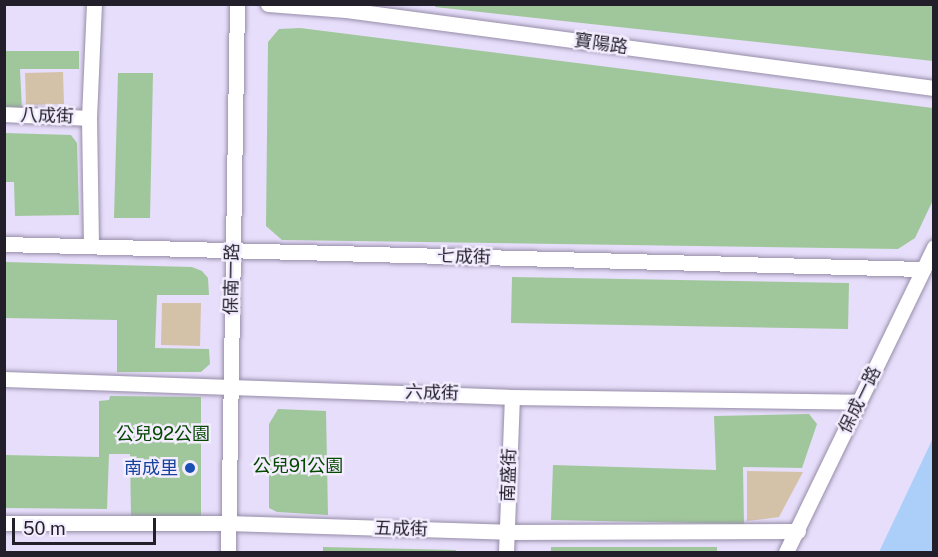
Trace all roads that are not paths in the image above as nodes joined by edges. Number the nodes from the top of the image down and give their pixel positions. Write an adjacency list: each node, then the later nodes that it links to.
1 (94, 4): 6 (street)
2 (237, 4): 10 (street, 保南一路)
3 (268, 4): 4 (street, 寶陽路)
4 (933, 88)
5 (4, 114): 6 (street, 八成街)
6 (89, 118): 8 (street)
7 (4, 244): 8 (street, 七成街)
8 (91, 244): 10 (street, 七成街)
9 (933, 247): 11 (street, 保成一路)
10 (233, 250): 11 (street, 七成街); 13 (street, 保南一路)
11 (923, 269): 15 (street, 保成一路)
12 (4, 379): 13 (street, 六成街)
13 (230, 386): 14 (street, 六成街); 17 (street, 保南一路)
14 (512, 396): 15 (street, 六成街); 19 (street, 南盛街)
15 (859, 402): 18 (street, 保成一路)
16 (4, 523): 17 (street, 五成街)
17 (227, 524): 19 (street, 五成街); 20 (street, 保南一路)
18 (798, 531): 19 (street, 五成街); 22 (street, 保成一路)
19 (507, 532): 21 (street, 南盛街)
20 (228, 552)
21 (506, 552)
22 (786, 552)

